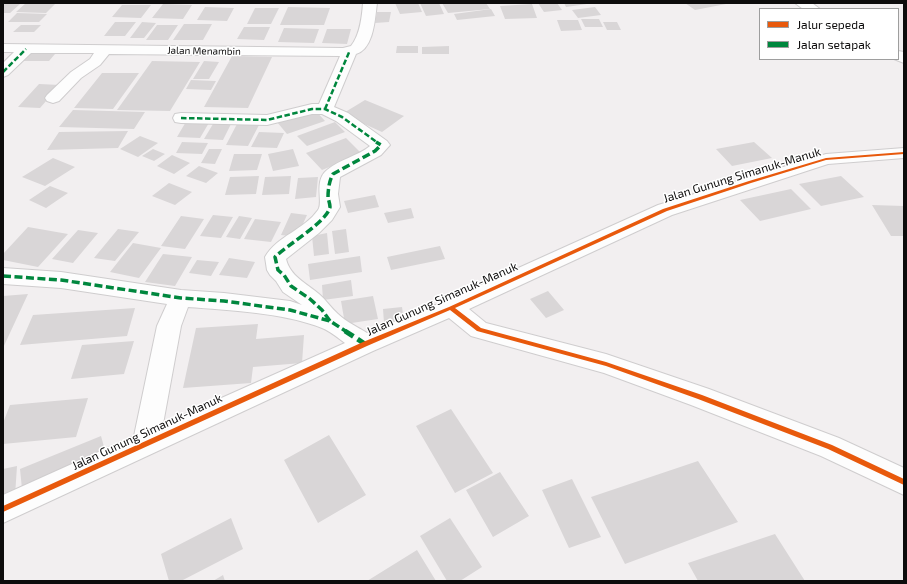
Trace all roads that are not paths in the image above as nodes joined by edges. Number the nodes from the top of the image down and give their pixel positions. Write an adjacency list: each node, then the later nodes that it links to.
1 (370, 3): 7 (street)
2 (802, 3): 3 (street)
3 (811, 8)
4 (3, 48): 5 (street, Jalan Menambin)
5 (26, 49): 6 (street, Jalan Menambin); 8 (street)
6 (104, 50): 7 (street, Jalan Menambin); 9 (street)
7 (350, 50): 10 (street)
8 (3, 72)
9 (53, 98)
10 (325, 109): 11 (street); 16 (street)
11 (181, 118)
12 (904, 153): 15 (street, Jalan Gunung Simanuk-Manuk)
13 (3, 276): 14 (street)
14 (181, 298): 16 (street); 18 (street)
15 (451, 308): 17 (street, Jalan Gunung Simanuk-Manuk); 19 (street)
16 (330, 321): 17 (street)
17 (365, 344): 18 (street, Jalan Gunung Simanuk-Manuk)
18 (146, 444): 20 (street, Jalan Gunung Simanuk-Manuk)
19 (904, 482)
20 (3, 509)

